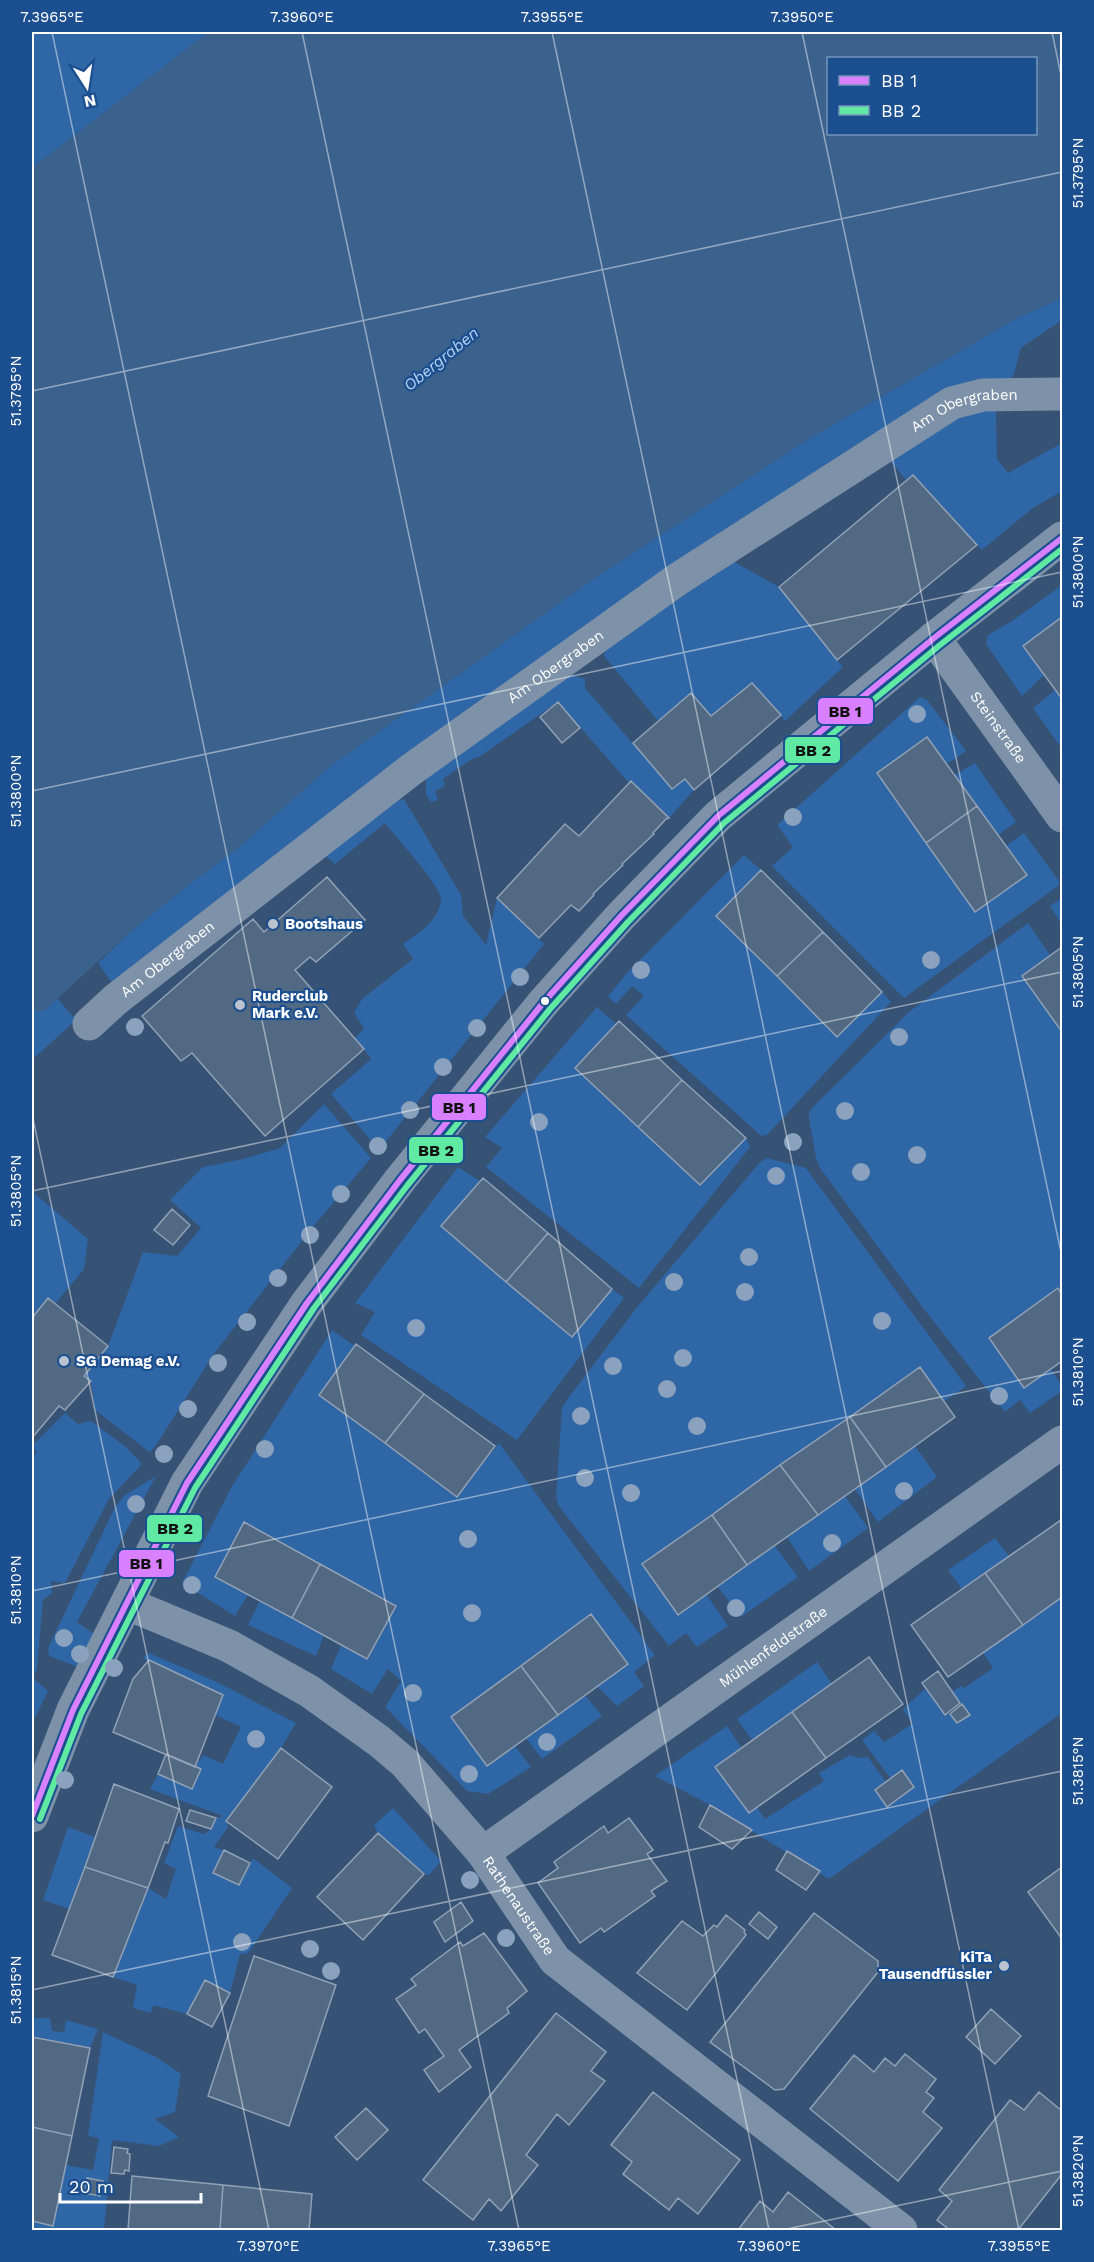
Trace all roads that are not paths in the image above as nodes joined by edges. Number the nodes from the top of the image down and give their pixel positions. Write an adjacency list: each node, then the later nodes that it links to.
1 (1062, 394): 5 (street, Am Obergraben)
2 (1062, 538): 3 (street)
3 (934, 638): 4 (street, Steinstraße); 7 (street)
4 (1062, 816)
5 (89, 1024)
6 (1062, 1442): 9 (street, Mühlenfeldstraße)
7 (128, 1604): 8 (street); 9 (street, Rathenaustraße)
8 (32, 1816)
9 (483, 1853): 10 (street, Rathenaustraße)
10 (900, 2230)

